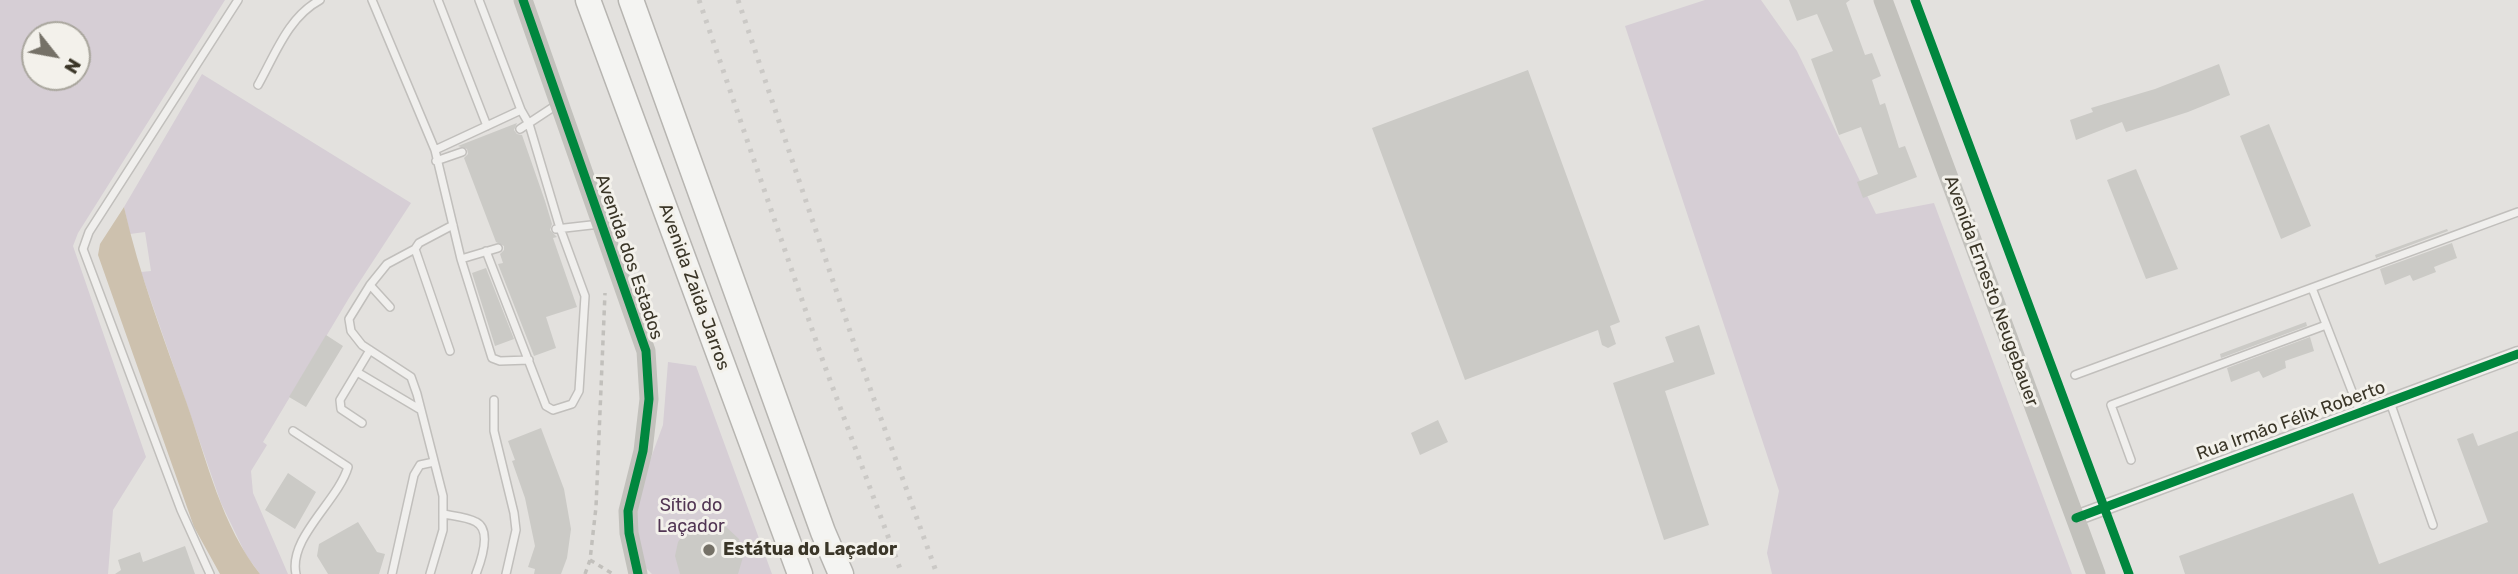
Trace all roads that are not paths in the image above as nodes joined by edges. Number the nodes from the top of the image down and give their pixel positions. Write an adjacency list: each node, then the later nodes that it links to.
1 (238, 0): 48 (lane)
2 (320, 0): 10 (lane)
3 (372, 0): 16 (lane)
4 (438, 0): 14 (lane)
5 (479, 0): 12 (lane)
6 (523, 0): 11 (main road, Avenida dos Estados)
7 (588, 0): 55 (highway, Avenida Zaida Jarros)
8 (631, 0): 56 (highway)
9 (1884, 3): 46 (main road, Avenida Ernesto Neugebauer)
10 (258, 85)
11 (560, 103): 13 (lane); 20 (main road, Avenida dos Estados)
12 (521, 110): 13 (lane); 14 (lane)
13 (529, 124): 15 (lane); 22 (lane)
14 (487, 126): 16 (lane)
15 (520, 129)
16 (435, 150): 18 (lane)
17 (462, 152): 18 (lane)
18 (436, 161): 21 (lane)
19 (2518, 212): 28 (lane)
20 (600, 223): 22 (lane); 54 (main road, Avenida dos Estados)
21 (453, 225): 24 (lane); 26 (lane)
22 (558, 228): 34 (lane)
23 (498, 248): 25 (lane)
24 (415, 249): 27 (lane); 32 (lane)
25 (486, 251): 26 (lane); 34 (lane)
26 (461, 259): 34 (lane)
27 (370, 285): 29 (lane); 31 (lane)
28 (2312, 288): 30 (lane); 36 (lane)
29 (390, 307)
30 (2326, 325): 40 (lane); 43 (lane)
31 (370, 350): 35 (lane); 39 (lane)
32 (450, 351)
33 (2518, 354): 38 (street, Rua Irmão Félix Roberto)
34 (529, 360)
35 (357, 372): 39 (lane); 41 (lane)
36 (2076, 376)
37 (494, 400): 53 (lane)
38 (2390, 401): 40 (street, Rua Irmão Félix Roberto); 47 (lane)
39 (421, 410): 44 (lane)
40 (2360, 412): 46 (street, Rua Irmão Félix Roberto)
41 (362, 423)
42 (293, 431): 49 (lane)
43 (2132, 460)
44 (434, 462): 45 (lane); 50 (lane)
45 (443, 514): 51 (lane); 52 (lane)
46 (2076, 518): 57 (main road, Avenida Ernesto Neugebauer)
47 (2433, 525)
48 (210, 574)
49 (296, 574)
50 (393, 574)
51 (430, 574)
52 (476, 574)
53 (506, 574)
54 (638, 574)
55 (800, 574)
56 (841, 574)
57 (2096, 574)

